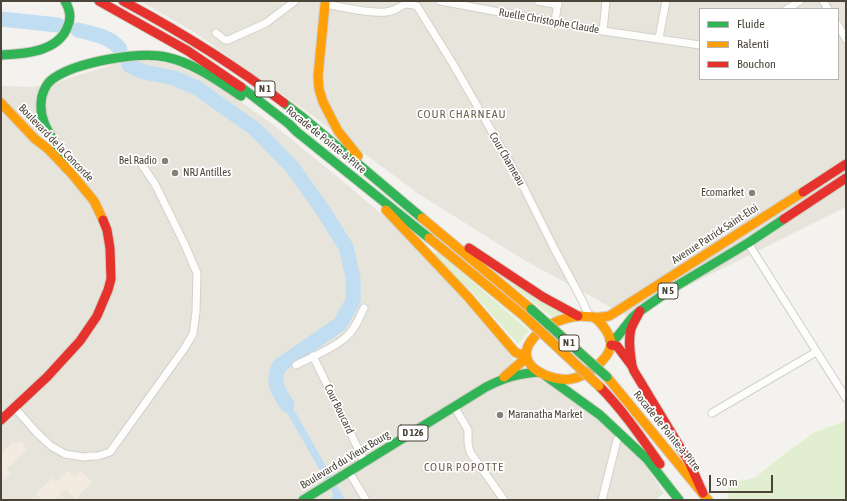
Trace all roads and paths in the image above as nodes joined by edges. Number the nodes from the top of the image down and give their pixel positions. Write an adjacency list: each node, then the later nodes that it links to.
1 (65, 1): 20 (main road)
2 (99, 1): 22 (main road, Rocade de Pointe-à-Pitre / N 1)
3 (123, 1): 29 (main road, Rocade de Pointe-à-Pitre / N 1)
4 (294, 1): 16 (street)
5 (440, 1): 13 (street, Ruelle Christophe Claude)
6 (538, 1): 11 (street)
7 (606, 1): 15 (street)
8 (666, 1): 17 (street)
9 (800, 1): 12 (street)
10 (324, 2): 23 (main road); 36 (street, Cour Charneau)
11 (558, 3): 13 (street)
12 (789, 8)
13 (555, 22): 15 (street, Ruelle Christophe Claude)
14 (839, 27): 18 (street)
15 (603, 31): 17 (street, Ruelle Christophe Claude)
16 (216, 33)
17 (659, 38): 19 (street, Ruelle Christophe Claude)
18 (846, 39)
19 (699, 45)
20 (1, 55)
21 (1, 103): 26 (main road, Boulevard de la Concorde)
22 (298, 132): 26 (main road); 28 (main road, Rocade de Pointe-à-Pitre / N 1)
23 (350, 147): 29 (main road); 31 (main road)
24 (140, 162): 47 (street)
25 (846, 164): 36 (main road, Avenue Patrick Saint-Eloi / N 5)
26 (69, 171): 47 (main road, Boulevard de la Concorde)
27 (846, 178): 32 (main road, Avenue Patrick Saint-Eloi / N 5)
28 (362, 184): 40 (main road); 53 (main road, Rocade de Pointe-à-Pitre / N 1, bridge)
29 (384, 185): 30 (main road, Rocade de Pointe-à-Pitre / N 1)
30 (395, 195): 31 (main road); 58 (main road, Rocade de Pointe-à-Pitre / N 1, bridge)
31 (443, 229): 35 (main road)
32 (748, 243): 34 (main road, Avenue Patrick Saint-Eloi / N 5); 38 (street)
33 (364, 308): 39 (street)
34 (640, 311): 37 (main road, Avenue Patrick Saint-Eloi / N 5); 42 (main road)
35 (578, 316): 36 (main road); 40 (main road)
36 (592, 317): 37 (main road)
37 (610, 343): 42 (main road); 43 (main road)
38 (816, 352): 45 (street); 48 (street)
39 (313, 356): 41 (street); 52 (street, Cour Boucard)
40 (526, 356): 43 (main road); 44 (main road, Boulevard du Vieux Bourg / D 126)
41 (296, 365)
42 (632, 366): 55 (main road)
43 (542, 374): 44 (main road, Boulevard du Vieux Bourg / D 126); 51 (main road)
44 (502, 378): 46 (main road, Boulevard du Vieux Bourg / D 126)
45 (846, 398)
46 (454, 406): 52 (main road, Boulevard du Vieux Bourg / D 126); 61 (street)
47 (15, 408): 49 (main road, Boulevard de la Concorde)
48 (712, 413)
49 (1, 420)
50 (616, 440): 62 (street)
51 (647, 459): 53 (main road); 63 (main road)
52 (365, 463): 54 (main road, Boulevard du Vieux Bourg / D 126)
53 (663, 468): 56 (main road, N 1)
54 (349, 472): 57 (main road, Boulevard du Vieux Bourg / D 126); 60 (street)
55 (696, 479): 58 (main road); 65 (main road)
56 (676, 485): 63 (main road); 64 (main road, N 1)
57 (314, 497): 59 (main road, Boulevard du Vieux Bourg / D 126)
58 (705, 497)
59 (303, 500)
60 (366, 500)
61 (504, 500)
62 (602, 500)
63 (680, 500)
64 (688, 500)
65 (712, 500)

